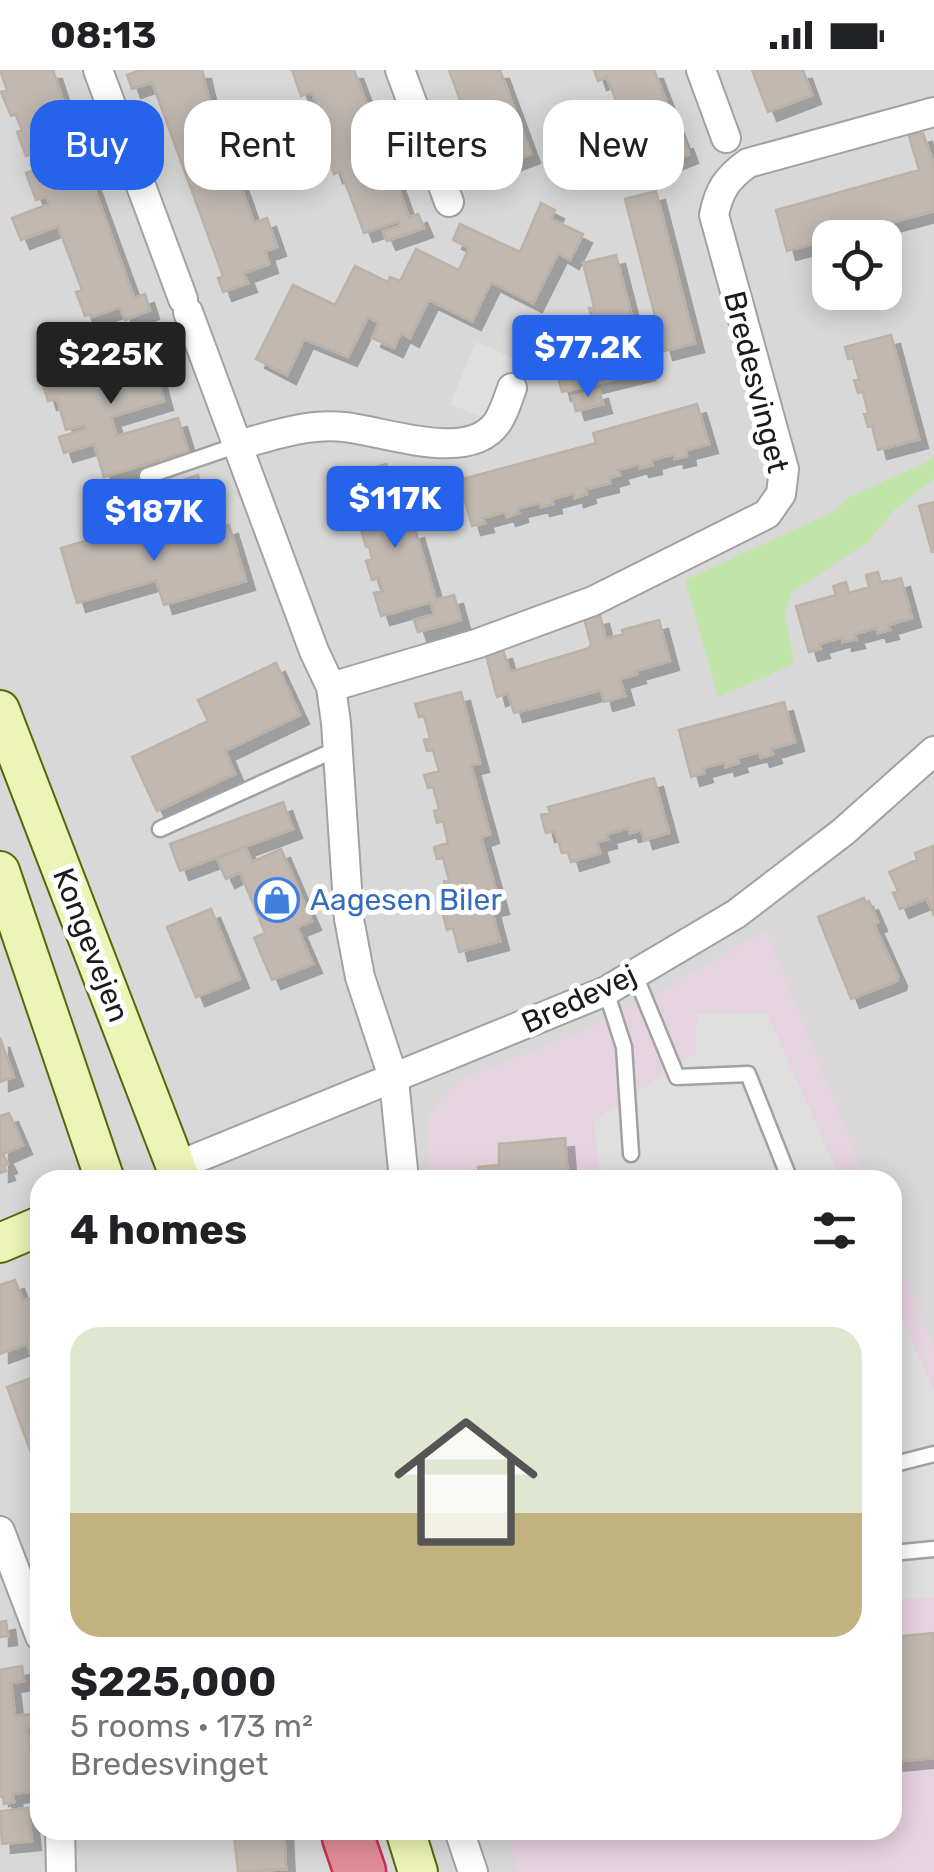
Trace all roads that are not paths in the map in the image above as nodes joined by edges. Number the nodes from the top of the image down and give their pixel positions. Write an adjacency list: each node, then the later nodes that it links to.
1 (98, 70): 8 (street)
2 (400, 70): 6 (street)
3 (701, 70): 5 (street)
4 (934, 112): 10 (street, Bredesvinget)
5 (726, 138)
6 (449, 202)
7 (512, 388): 8 (street)
8 (238, 445): 9 (lane); 10 (street)
9 (147, 476)
10 (331, 687): 12 (street)
11 (0, 710): 21 (main road, Kongevejen)
12 (338, 748): 14 (lane); 18 (street)
13 (934, 751): 16 (street, Bredevej)
14 (160, 829)
15 (0, 870): 20 (main road, Kongevejen)
16 (635, 974): 17 (street, Bredevej); 24 (lane)
17 (606, 992): 18 (street, Bredevej); 19 (lane)
18 (394, 1080): 22 (street, Bredevej); 23 (street)
19 (631, 1154)
20 (102, 1170)
21 (178, 1170)
22 (186, 1170)
23 (403, 1170)
24 (786, 1170)
25 (30, 1230): 26 (main road)
26 (0, 1243)
27 (934, 1454): 28 (lane)
28 (902, 1462)
29 (0, 1531): 32 (street)
30 (934, 1549): 31 (lane)
31 (902, 1552)
32 (30, 1610)
33 (60, 1840): 36 (street)
34 (409, 1840): 37 (main road)
35 (462, 1840): 38 (street)
36 (62, 1872)
37 (418, 1872)
38 (473, 1872)

